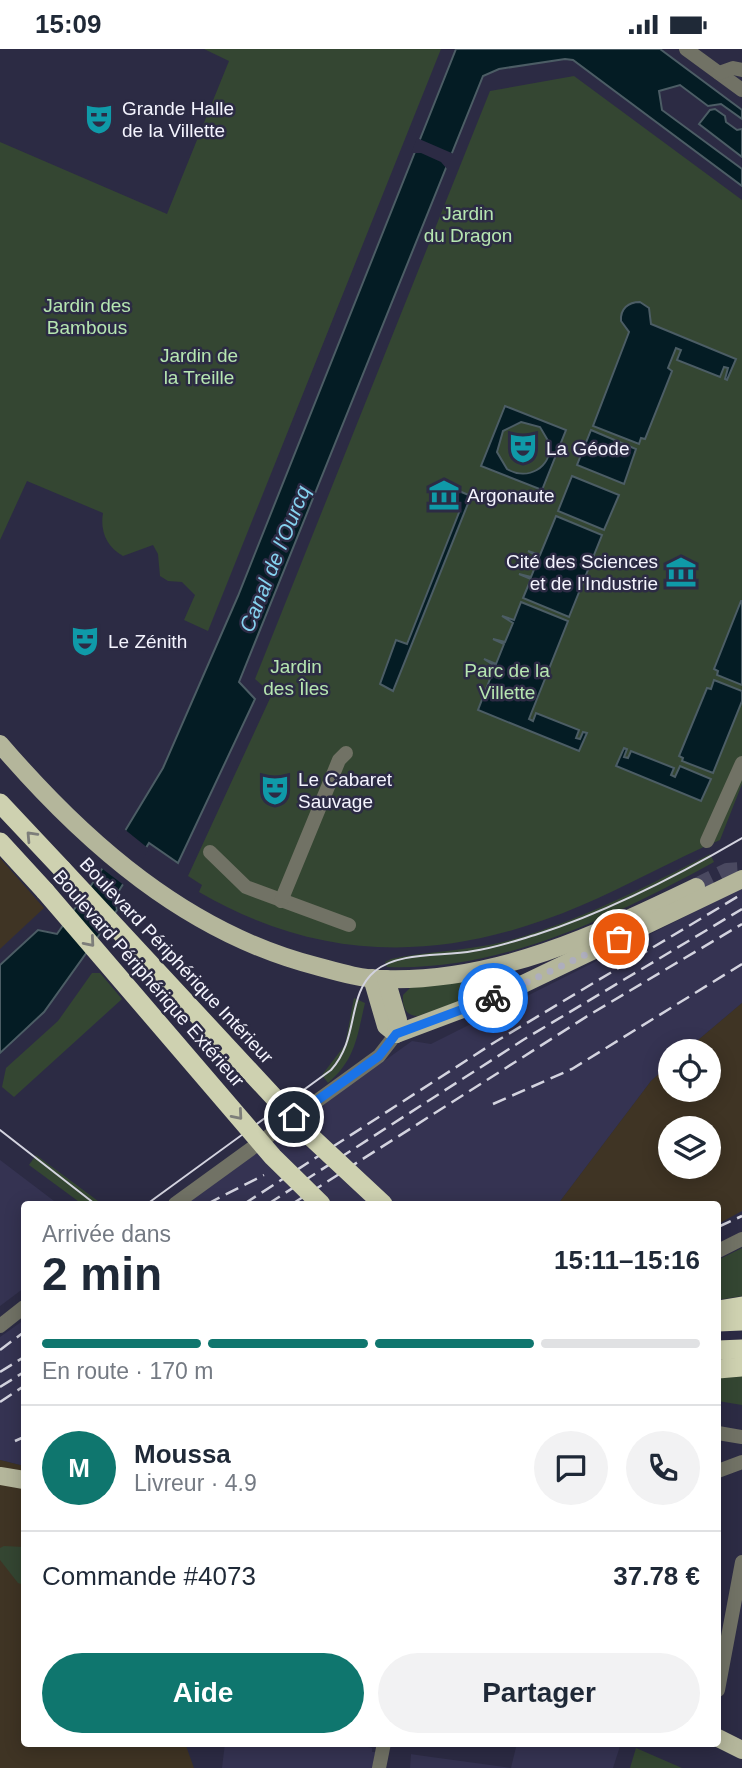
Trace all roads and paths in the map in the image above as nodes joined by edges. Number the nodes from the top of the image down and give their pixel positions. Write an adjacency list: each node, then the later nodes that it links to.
1 (686, 49): 3 (street)
2 (742, 70): 3 (street)
3 (719, 73): 4 (street)
4 (742, 90)
5 (0, 744): 16 (main road)
6 (346, 754): 14 (street)
7 (742, 763): 9 (street)
8 (0, 803): 20 (highway, Boulevard Périphérique Intérieur, one-way to 8, bridge)
9 (707, 841)
10 (0, 842): 19 (highway, Boulevard Périphérique Extérieur, one-way to 19, bridge)
11 (209, 852): 14 (street)
12 (736, 878): 17 (main road)
13 (696, 887): 16 (main road)
14 (281, 901): 15 (street)
15 (349, 925)
16 (379, 979): 17 (main road)
17 (396, 1034): 18 (street)
18 (179, 1201)
19 (318, 1201)
20 (380, 1201)
21 (742, 1239): 22 (street)
22 (721, 1250)
23 (742, 1306): 25 (highway)
24 (21, 1309): 28 (street)
25 (721, 1310)
26 (742, 1321): 27 (highway)
27 (721, 1322)
28 (0, 1326)
29 (742, 1349): 30 (highway)
30 (721, 1350)
31 (742, 1367): 32 (highway)
32 (721, 1369)
33 (721, 1434): 34 (street)
34 (742, 1437)
35 (742, 1462): 36 (street)
36 (721, 1470)
37 (3, 1476): 38 (main road)
38 (21, 1479)
39 (742, 1562): 40 (street)
40 (738, 1599): 41 (street)
41 (721, 1676)
42 (721, 1740): 44 (main road)
43 (383, 1747): 45 (street)
44 (742, 1750)
45 (379, 1768)

